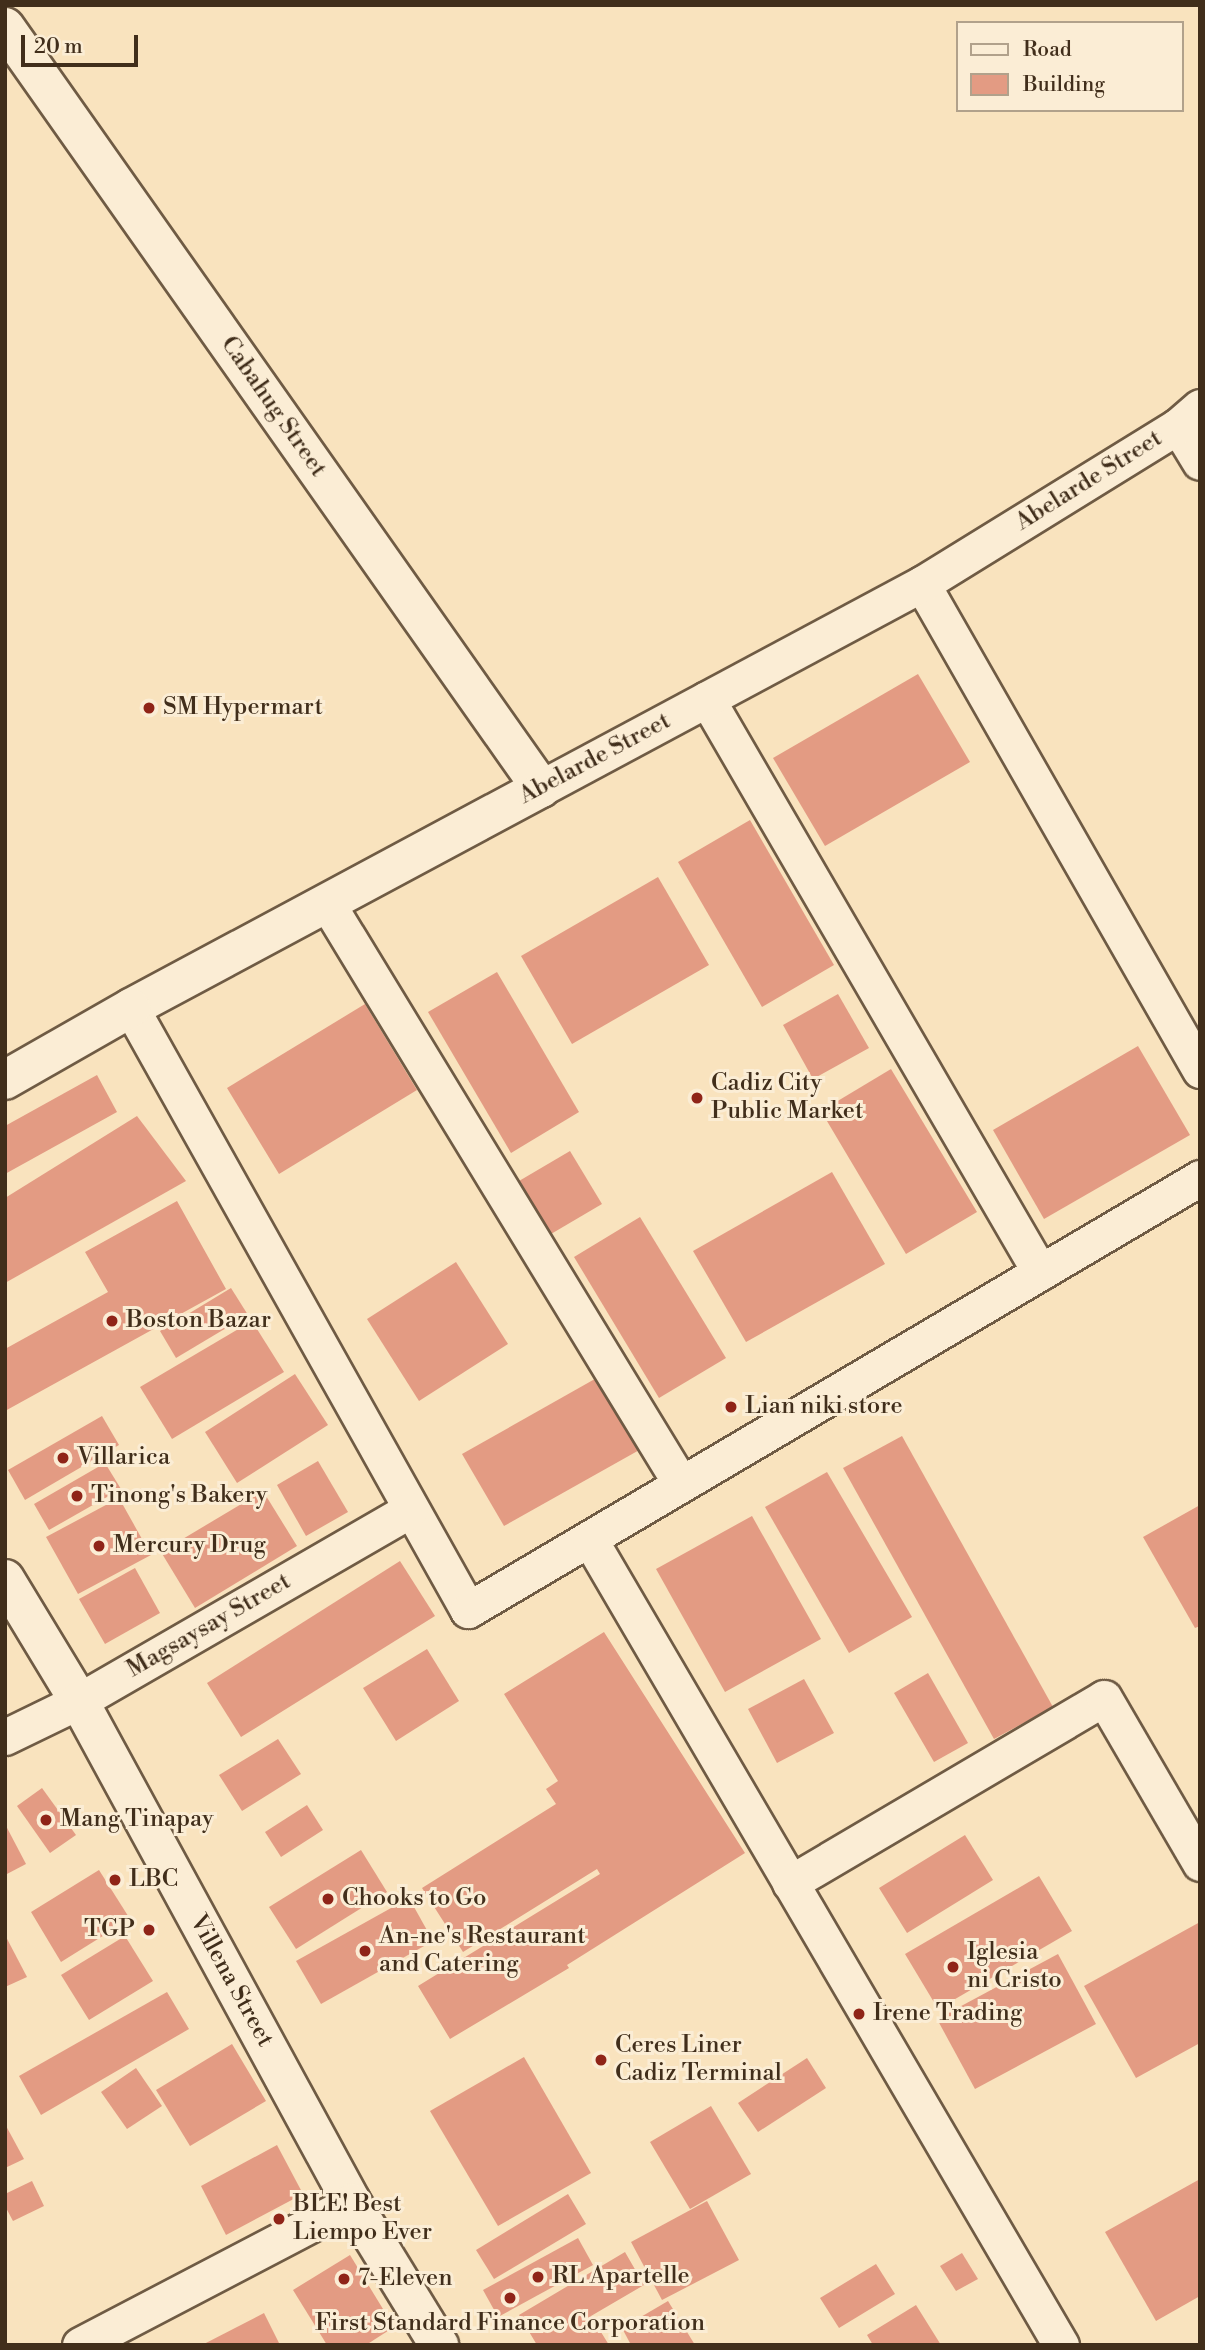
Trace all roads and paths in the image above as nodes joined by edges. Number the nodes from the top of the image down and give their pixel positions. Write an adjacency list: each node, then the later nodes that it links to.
1 (5, 27): 6 (main road, Cabahug Street)
2 (1189, 416): 3 (street); 4 (street, Abelarde Street)
3 (1200, 462)
4 (922, 584): 5 (street, Abelarde Street); 9 (street)
5 (707, 699): 6 (street, Abelarde Street); 12 (street)
6 (541, 788): 7 (main road, Abelarde Street)
7 (327, 904): 8 (main road, Abelarde Street); 13 (street)
8 (131, 1008): 10 (main road, Abelarde Street); 14 (street)
9 (1200, 1070)
10 (5, 1080)
11 (1200, 1178): 12 (street)
12 (1040, 1272): 13 (street)
13 (681, 1485): 15 (street)
14 (410, 1510): 15 (street); 17 (street, Magsaysay Street)
15 (590, 1540): 20 (street)
16 (5, 1579): 17 (main road, Villena Street)
17 (79, 1701): 18 (street, Magsaysay Street); 21 (main road, Villena Street)
18 (5, 1737)
19 (1200, 1863): 20 (street)
20 (790, 1883): 24 (street)
21 (352, 2203): 22 (street); 23 (main road, Villena Street)
22 (80, 2345)
23 (439, 2345)
24 (1061, 2345)

